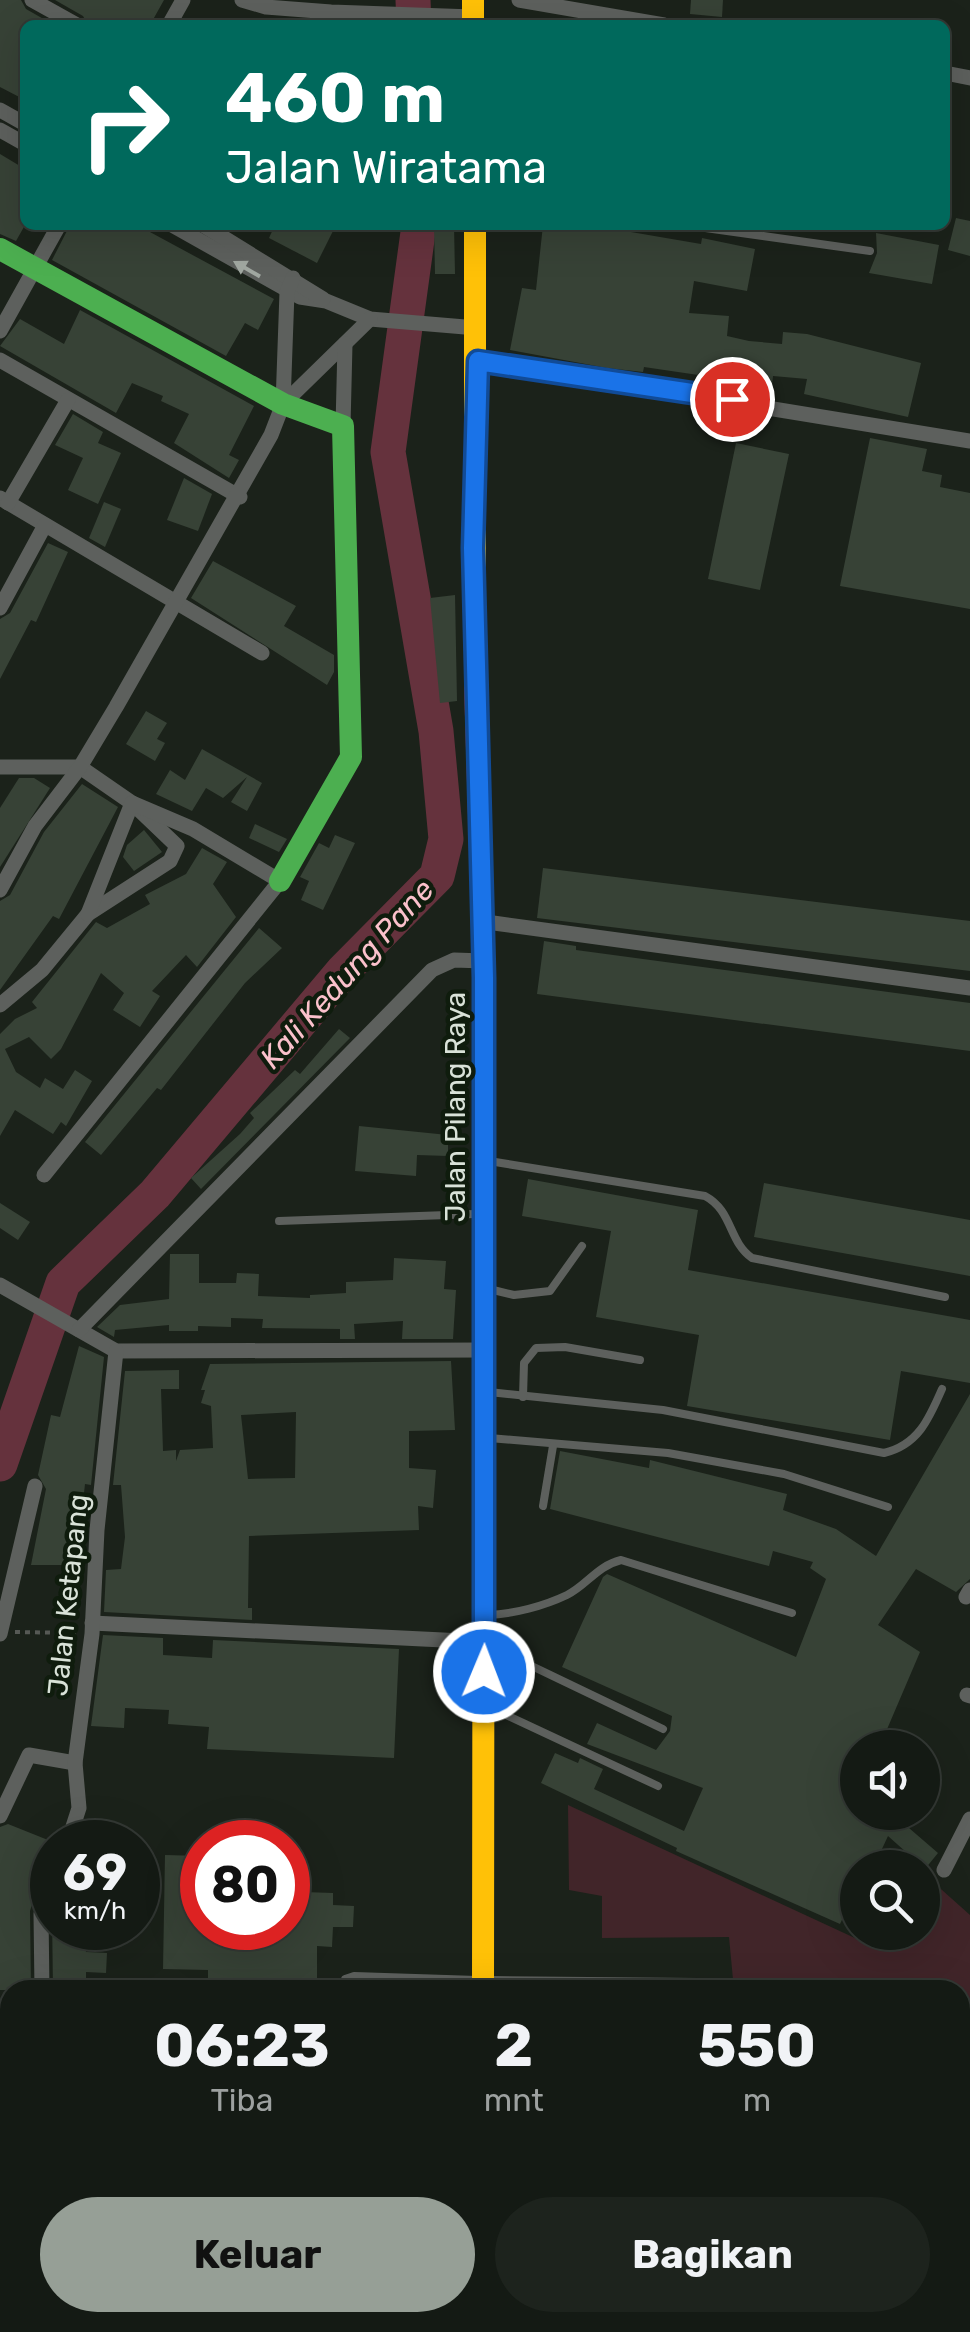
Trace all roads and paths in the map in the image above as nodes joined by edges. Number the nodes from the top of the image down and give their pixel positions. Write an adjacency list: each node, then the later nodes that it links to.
1 (32, 0): 6 (street)
2 (242, 0): 4 (street)
3 (519, 0): 7 (street)
4 (274, 3): 5 (street)
5 (474, 14)
6 (68, 20)
7 (635, 20)
8 (56, 230): 15 (street)
9 (182, 230): 16 (street, one-way to 9)
10 (211, 230): 16 (street)
11 (475, 230): 18 (main road, Jalan Pilang Raya)
12 (720, 230): 14 (lane)
13 (0, 248): 15 (main road)
14 (870, 251)
15 (36, 268): 19 (street); 24 (main road)
16 (290, 285): 17 (street); 24 (street)
17 (376, 320): 18 (street); 20 (street)
18 (476, 328): 22 (main road, Jalan Pilang Raya)
19 (0, 331)
20 (344, 344): 24 (street); 25 (street)
21 (0, 360): 23 (street)
22 (478, 361): 26 (street); 39 (main road, Jalan Pilang Raya)
23 (68, 400): 27 (street); 28 (street)
24 (283, 404): 25 (main road); 27 (street)
25 (343, 426): 36 (main road)
26 (970, 441)
27 (240, 496): 30 (street)
28 (4, 500): 29 (street)
29 (45, 525): 30 (street); 31 (street)
30 (176, 604): 32 (street); 34 (street)
31 (0, 608)
32 (262, 653)
33 (0, 767): 34 (street)
34 (80, 767): 35 (street); 37 (street)
35 (132, 803): 36 (street); 38 (street); 38 (street)
36 (280, 881): 44 (street)
37 (0, 890)
38 (88, 914): 42 (street)
39 (480, 921): 40 (main road, Jalan Pilang Raya); 41 (street)
40 (484, 961): 43 (main road, Jalan Pilang Raya); 51 (street)
41 (970, 988)
42 (0, 1005)
43 (484, 1160): 45 (main road, Jalan Pilang Raya); 50 (lane)
44 (44, 1174)
45 (485, 1213): 46 (lane); 48 (main road, Jalan Pilang Raya)
46 (280, 1220)
47 (582, 1246): 48 (lane)
48 (484, 1288): 53 (main road, Jalan Pilang Raya)
49 (8, 1293): 51 (street)
50 (945, 1297)
51 (76, 1328): 52 (street)
52 (116, 1350): 53 (street); 65 (street, Jalan Ketapang)
53 (485, 1350): 56 (main road, Jalan Pilang Raya)
54 (640, 1360): 57 (lane)
55 (942, 1389): 57 (lane)
56 (484, 1392): 57 (lane); 58 (main road, Jalan Pilang Raya)
57 (523, 1396)
58 (485, 1438): 59 (lane); 64 (main road, Jalan Pilang Raya)
59 (553, 1446): 61 (lane); 62 (lane)
60 (36, 1486): 66 (street)
61 (543, 1506)
62 (888, 1508)
63 (792, 1613): 64 (lane)
64 (484, 1616): 67 (main road, Jalan Pilang Raya)
65 (92, 1628): 66 (path); 67 (street); 70 (street, Jalan Ketapang)
66 (0, 1633)
67 (484, 1642): 68 (main road, Jalan Pilang Raya); 69 (lane)
68 (483, 1702): 71 (lane); 80 (main road, Jalan Pilang Raya)
69 (663, 1729)
70 (75, 1763): 72 (street); 73 (street, Jalan Ketapang)
71 (658, 1786)
72 (0, 1816)
73 (75, 1820)
74 (970, 1820): 75 (street)
75 (944, 1870)
76 (42, 1950): 77 (street)
77 (42, 1980)
78 (345, 1980): 79 (lane)
79 (411, 1980)
80 (483, 1980)

